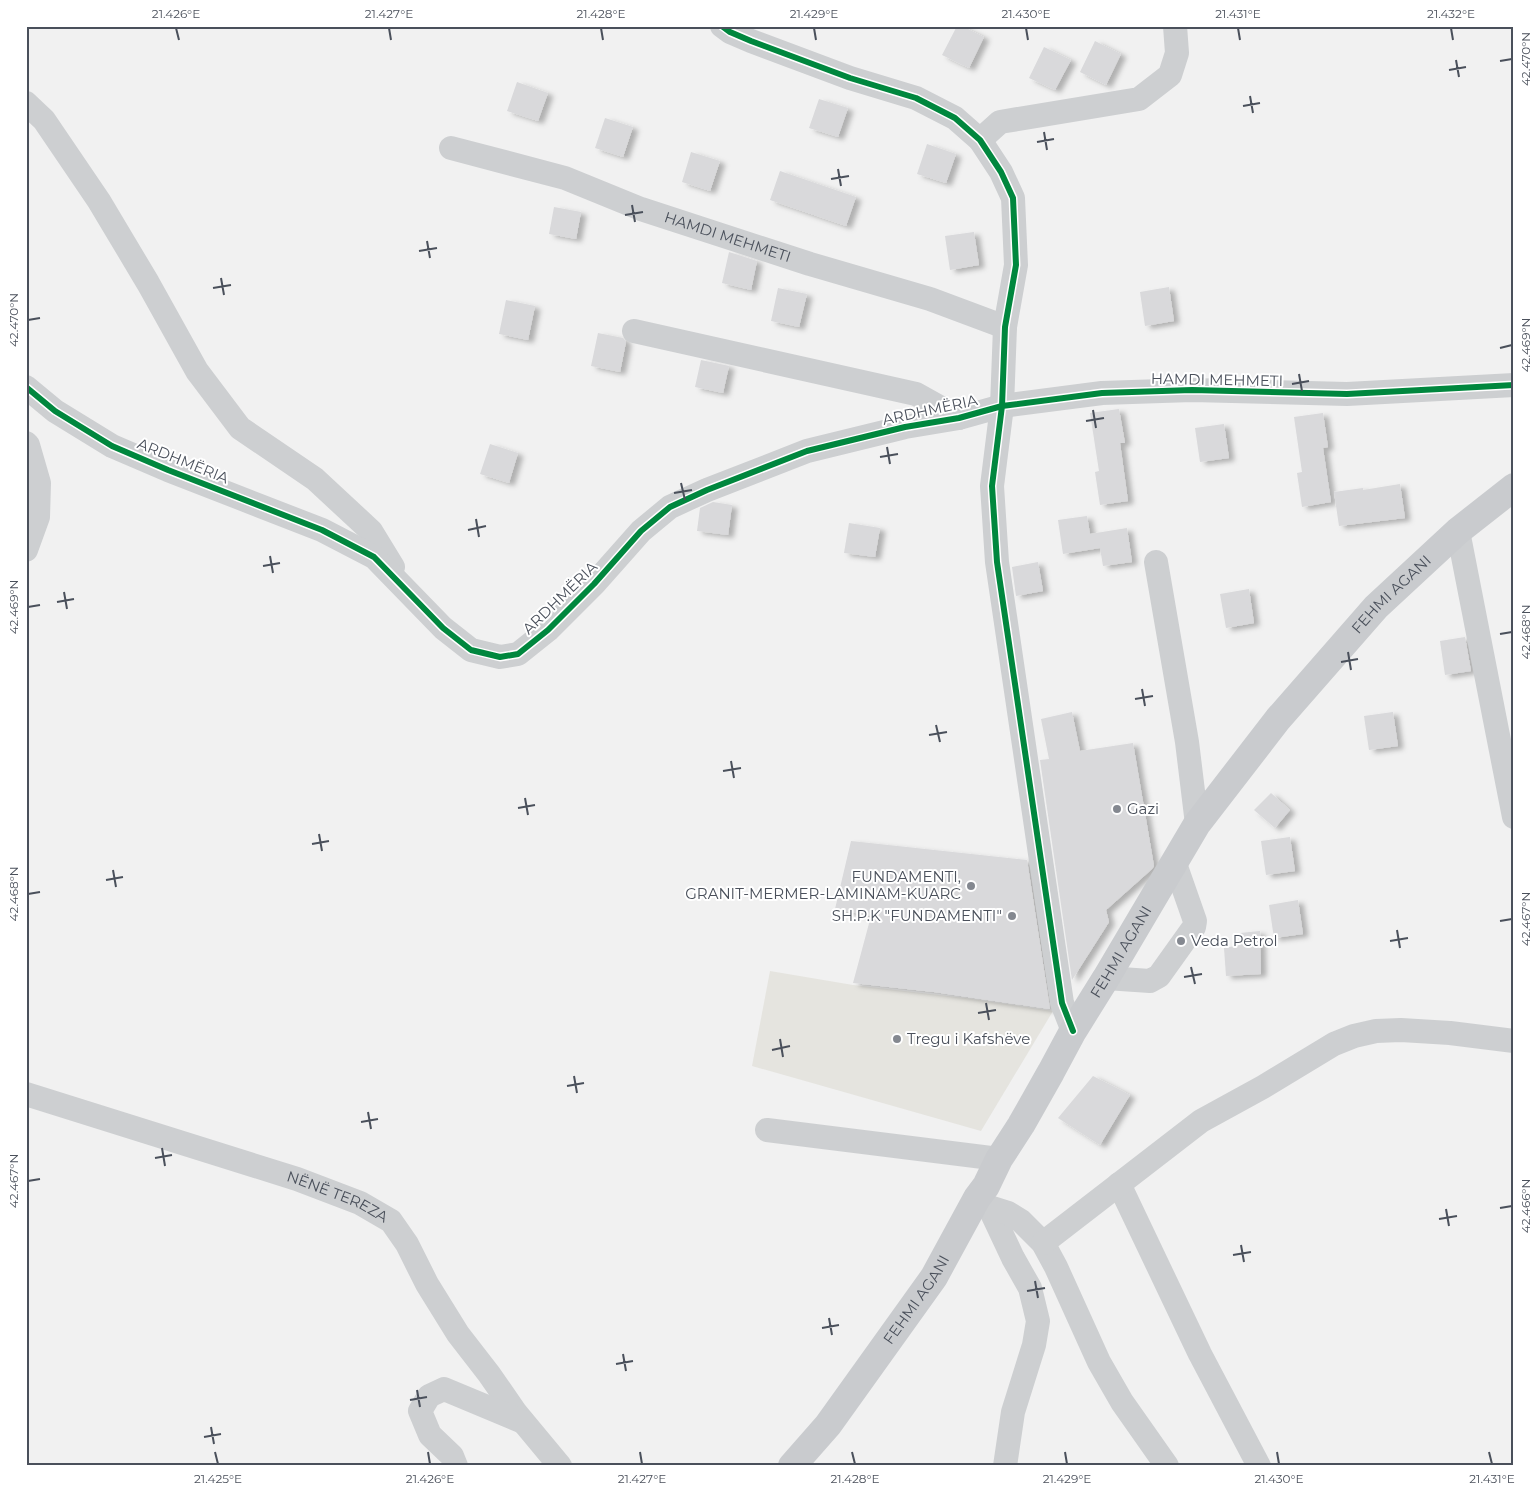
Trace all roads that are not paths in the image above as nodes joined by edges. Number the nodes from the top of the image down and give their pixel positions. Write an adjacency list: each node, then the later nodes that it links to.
1 (722, 26): 3 (street)
2 (1175, 26): 5 (street)
3 (754, 34): 5 (street)
4 (26, 103): 18 (street)
5 (980, 140): 7 (street)
6 (451, 148): 7 (street, HAMDI MEHMETI)
7 (1006, 327): 11 (street)
8 (634, 331): 12 (street)
9 (1514, 385): 11 (street, HAMDI MEHMETI)
10 (28, 390): 18 (street, ARDHMËRIA)
11 (1002, 406): 12 (street, ARDHMËRIA); 23 (street)
12 (959, 418): 18 (street, ARDHMËRIA)
13 (26, 443): 16 (street)
14 (1514, 487): 15 (main road, FEHMI AGANI)
15 (1458, 531): 19 (street); 20 (main road, FEHMI AGANI)
16 (26, 550)
17 (1156, 562): 20 (street)
18 (410, 594)
19 (1514, 817)
20 (1197, 824): 21 (main road, FEHMI AGANI)
21 (1174, 861): 22 (main road, FEHMI AGANI); 22 (street)
22 (1106, 978): 23 (main road, FEHMI AGANI)
23 (1073, 1031): 27 (main road, FEHMI AGANI)
24 (1514, 1041): 28 (street)
25 (26, 1094): 31 (street, NËNË TEREZA)
26 (767, 1130): 27 (street)
27 (999, 1159): 29 (main road, FEHMI AGANI)
28 (1119, 1184): 30 (street); 37 (street)
29 (983, 1203): 30 (street); 34 (main road, FEHMI AGANI); 35 (street)
30 (1042, 1243): 36 (street)
31 (522, 1422): 32 (street); 33 (street, NËNË TEREZA)
32 (456, 1466)
33 (560, 1466)
34 (792, 1466)
35 (1005, 1466)
36 (1167, 1466)
37 (1259, 1466)

